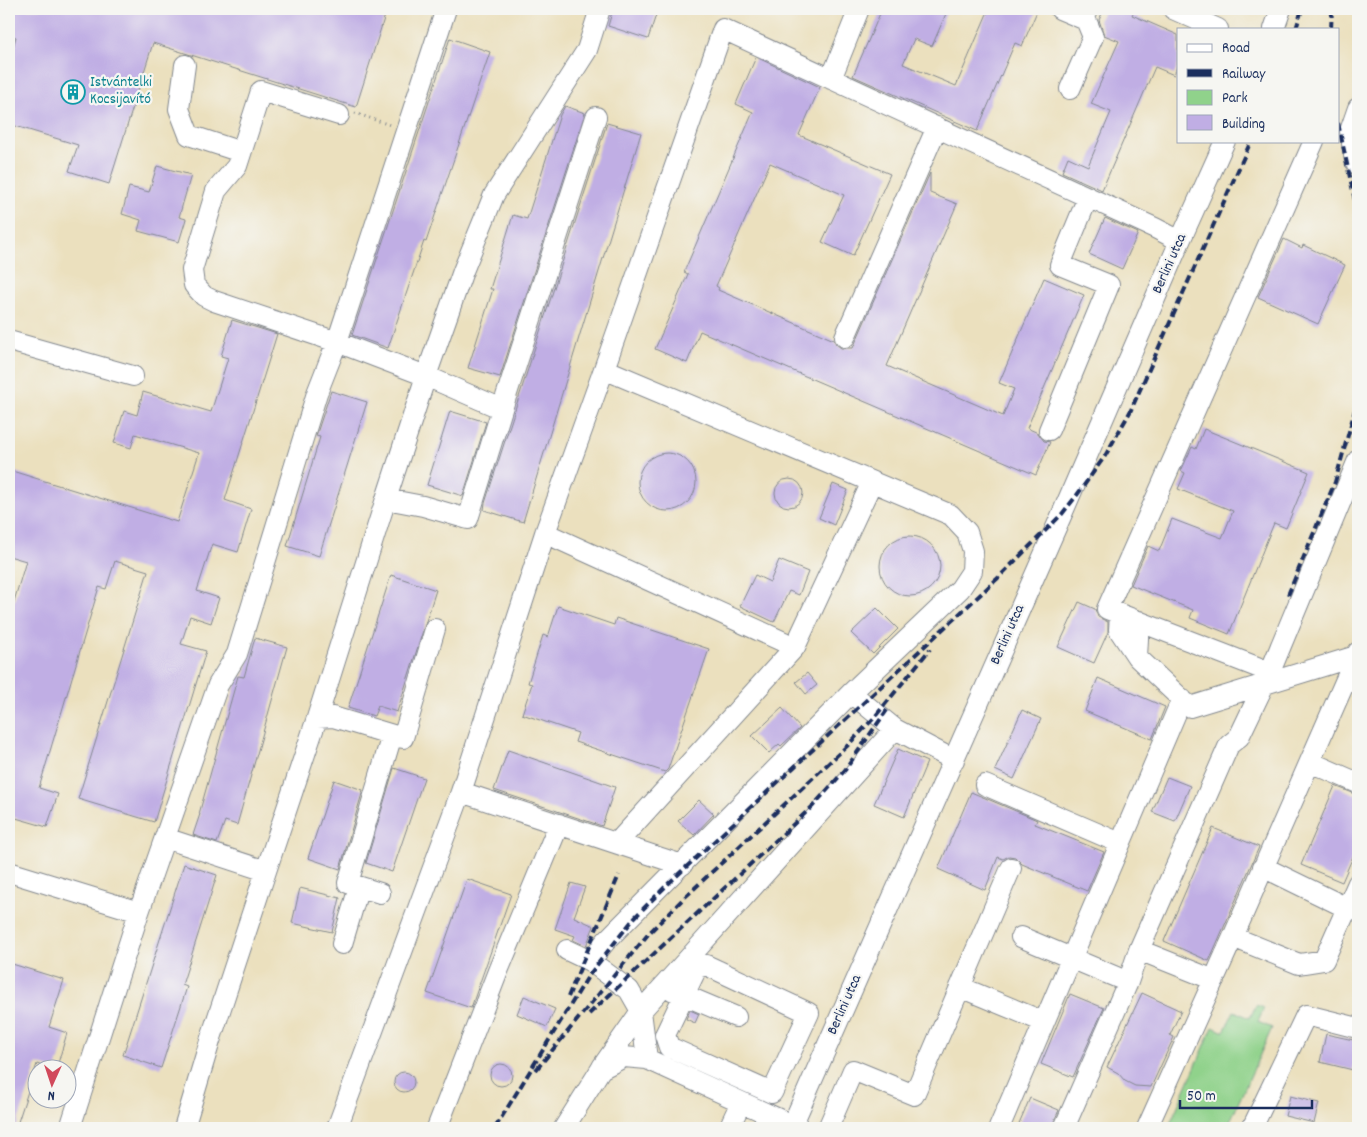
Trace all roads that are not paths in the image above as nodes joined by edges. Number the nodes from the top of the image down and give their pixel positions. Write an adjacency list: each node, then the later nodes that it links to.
1 (446, 9): 25 (street)
2 (600, 9): 28 (street)
3 (859, 9): 10 (street)
4 (1060, 9): 11 (street)
5 (1173, 9): 7 (street)
6 (1280, 9): 8 (street)
7 (1216, 28)
8 (1274, 28)
9 (185, 65): 19 (street)
10 (831, 79): 15 (street); 26 (street)
11 (1070, 89)
12 (1358, 108): 20 (street)
13 (339, 115): 19 (street)
14 (596, 117): 29 (street)
15 (936, 128): 21 (street); 23 (street)
16 (1226, 142): 22 (street, Berlini utca)
17 (1314, 142): 35 (street)
18 (1340, 142): 20 (street)
19 (241, 152): 25 (street)
20 (1357, 163)
21 (1088, 197): 22 (street); 30 (street)
22 (1180, 241): 47 (street, Berlini utca)
23 (845, 337)
24 (9, 341): 27 (street)
25 (337, 342): 28 (street); 53 (street)
26 (604, 370): 32 (street); 34 (street)
27 (133, 376)
28 (426, 376): 29 (street); 33 (street)
29 (502, 409): 33 (street)
30 (1049, 430)
31 (1358, 460): 41 (street)
32 (872, 482): 38 (street); 42 (street)
33 (386, 499): 44 (street)
34 (545, 532): 38 (street); 51 (street)
35 (1120, 614): 36 (street); 40 (street)
36 (1139, 621): 40 (street); 41 (street)
37 (435, 629): 46 (street)
38 (795, 648): 54 (street)
39 (1358, 655): 41 (street); 48 (street)
40 (1137, 657): 43 (street)
41 (1267, 678): 43 (street); 70 (street)
42 (851, 693): 45 (street); 56 (street)
43 (1182, 698): 55 (street)
44 (317, 718): 46 (street); 59 (street)
45 (895, 729): 47 (street); 75 (street)
46 (392, 735): 62 (street)
47 (954, 760): 85 (street, Berlini utca)
48 (1310, 762): 49 (street); 58 (street)
49 (1358, 783)
50 (985, 785): 55 (street)
51 (461, 792): 52 (street); 88 (street)
52 (559, 824): 54 (street); 89 (street)
53 (165, 838): 59 (street); 65 (street)
54 (617, 843): 56 (street)
55 (1120, 843): 71 (street)
56 (682, 865): 72 (street)
57 (1011, 868): 76 (street)
58 (1264, 868): 64 (street); 67 (street)
59 (266, 871): 87 (street)
60 (9, 872): 65 (street)
61 (1358, 883): 64 (street)
62 (359, 887): 63 (street); 68 (street)
63 (380, 892)
64 (1353, 910): 67 (street)
65 (139, 912): 86 (street)
66 (1021, 937): 71 (street)
67 (1233, 937): 73 (street)
68 (342, 944)
69 (567, 950): 72 (street)
70 (1139, 950): 73 (street); 74 (street)
71 (1071, 958): 74 (street); 80 (street)
72 (590, 961): 78 (street)
73 (1214, 980): 95 (street)
74 (1128, 982): 94 (street)
75 (663, 987): 77 (street); 78 (street)
76 (960, 987): 80 (street); 92 (street)
77 (684, 995): 77 (street); 79 (street)
78 (641, 1011): 82 (street); 83 (street)
79 (736, 1017)
80 (1044, 1022): 93 (street)
81 (1358, 1028): 96 (street)
82 (647, 1059): 83 (street); 84 (street)
83 (601, 1069): 90 (street)
84 (741, 1102): 85 (street); 91 (street)
85 (792, 1126)
86 (70, 1128)
87 (184, 1128)
88 (337, 1128)
89 (437, 1128)
90 (564, 1128)
91 (729, 1128)
92 (828, 1128)
93 (998, 1128)
94 (1064, 1128)
95 (1147, 1128)
96 (1252, 1128)

